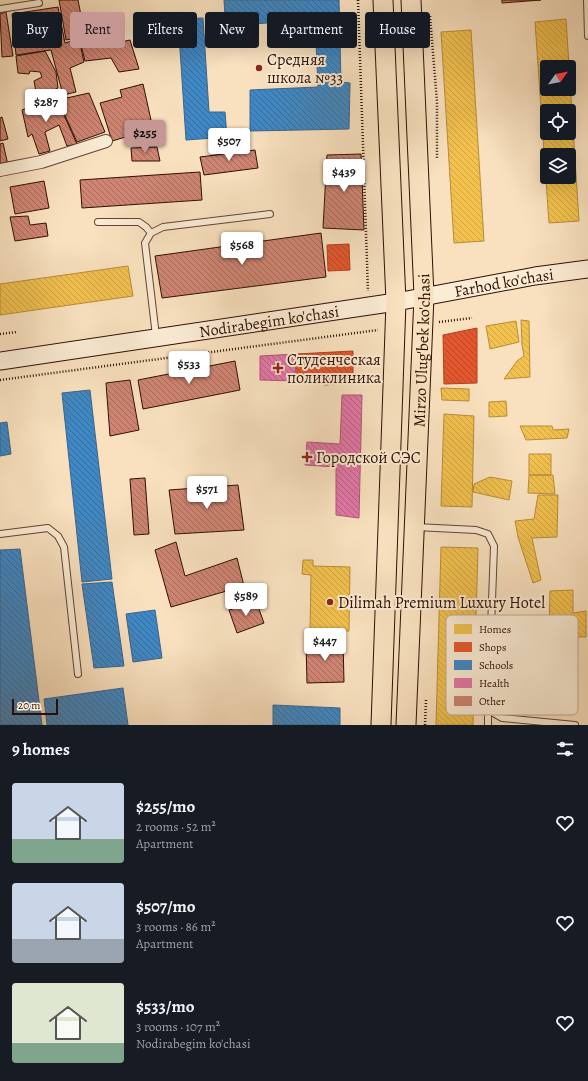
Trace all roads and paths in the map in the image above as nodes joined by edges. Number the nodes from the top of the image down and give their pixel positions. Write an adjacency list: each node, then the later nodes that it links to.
1 (358, 0): 16 (path)
2 (383, 0): 15 (main road, Mirzo Ulug'bek ko'chasi)
3 (411, 0): 14 (main road, Mirzo Ulug'bek ko'chasi)
4 (587, 0): 7 (lane)
5 (39, 3): 6 (lane)
6 (0, 9)
7 (588, 36)
8 (106, 141): 9 (street)
9 (0, 170)
10 (270, 214): 12 (lane)
11 (98, 222): 12 (lane)
12 (151, 233): 22 (lane)
13 (588, 269): 14 (street, Farhod ko'chasi)
14 (424, 296): 15 (street, Farhod ko'chasi); 18 (main road, Mirzo Ulug'bek ko'chasi)
15 (396, 302): 16 (street, Nodirabegim ko'chasi); 19 (main road, Mirzo Ulug'bek ko'chasi)
16 (368, 306): 22 (street, Nodirabegim ko'chasi)
17 (472, 318): 18 (path)
18 (422, 324): 25 (main road, Mirzo Ulug'bek ko'chasi)
19 (395, 328): 24 (path); 30 (main road, Mirzo Ulug'bek ko'chasi)
20 (17, 332): 21 (path)
21 (0, 334)
22 (156, 337): 23 (street, Nodirabegim ko'chasi)
23 (0, 361)
24 (0, 380)
25 (413, 527): 27 (lane); 31 (main road, Mirzo Ulug'bek ko'chasi)
26 (0, 534): 28 (lane)
27 (491, 615)
28 (78, 674)
29 (497, 715): 32 (lane)
30 (381, 725)
31 (406, 725)
32 (575, 725)

